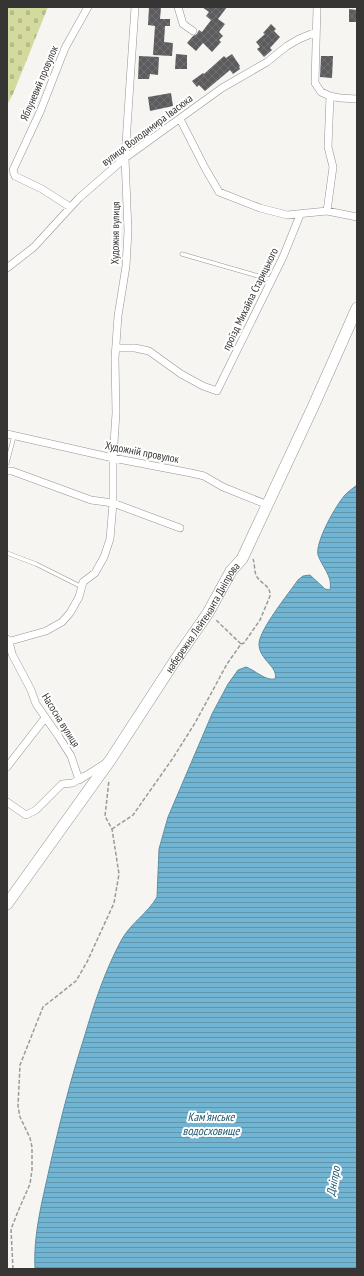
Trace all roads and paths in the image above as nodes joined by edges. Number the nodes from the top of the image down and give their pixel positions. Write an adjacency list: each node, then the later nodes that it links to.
1 (88, 7): 12 (street, Яблуневий провулок)
2 (135, 7): 11 (street, Художня вулиця)
3 (178, 7): 6 (street)
4 (317, 7): 5 (street); 7 (street)
5 (322, 7)
6 (193, 31)
7 (316, 32): 8 (street); 10 (street, вулиця Володимира Івасюка)
8 (330, 96): 9 (street); 13 (street)
9 (357, 99)
10 (180, 119): 11 (street, вулиця Володимира Івасюка); 14 (street)
11 (125, 158): 12 (street, вулиця Володимира Івасюка); 20 (street, Художня вулиця)
12 (70, 207): 17 (street, вулиця Володимира Івасюка)
13 (327, 211): 14 (street); 15 (street)
14 (300, 215): 18 (street, проїзд Михайла Старицького)
15 (357, 217)
16 (182, 254): 18 (lane)
17 (7, 268)
18 (272, 280): 20 (street, проїзд Михайла Старицького)
19 (357, 308): 26 (main road, набережна Лейтенанта Дніпрова)
20 (116, 348): 22 (street, Художня вулиця)
21 (11, 435): 22 (street, Художній провулок); 23 (lane)
22 (113, 458): 25 (street, Художня вулиця); 26 (street, Художній провулок)
23 (7, 464)
24 (7, 471): 25 (street)
25 (114, 503): 27 (street); 30 (street, Художня вулиця)
26 (268, 505): 28 (main road, набережна Лейтенанта Дніпрова)
27 (180, 528)
28 (249, 544): 31 (main road, набережна Лейтенанта Дніпрова); 33 (path)
29 (7, 553): 30 (lane)
30 (82, 587): 32 (street)
31 (208, 613): 33 (path); 35 (main road, набережна Лейтенанта Дніпрова)
32 (8, 641): 34 (street, Насосна вулиця)
33 (241, 644): 38 (path)
34 (45, 718): 35 (street, Насосна вулиця); 36 (street)
35 (111, 759): 37 (street); 38 (path); 39 (main road, набережна Лейтенанта Дніпрова)
36 (7, 767)
37 (7, 802)
38 (112, 829): 40 (path)
39 (7, 904)
40 (13, 1269)

